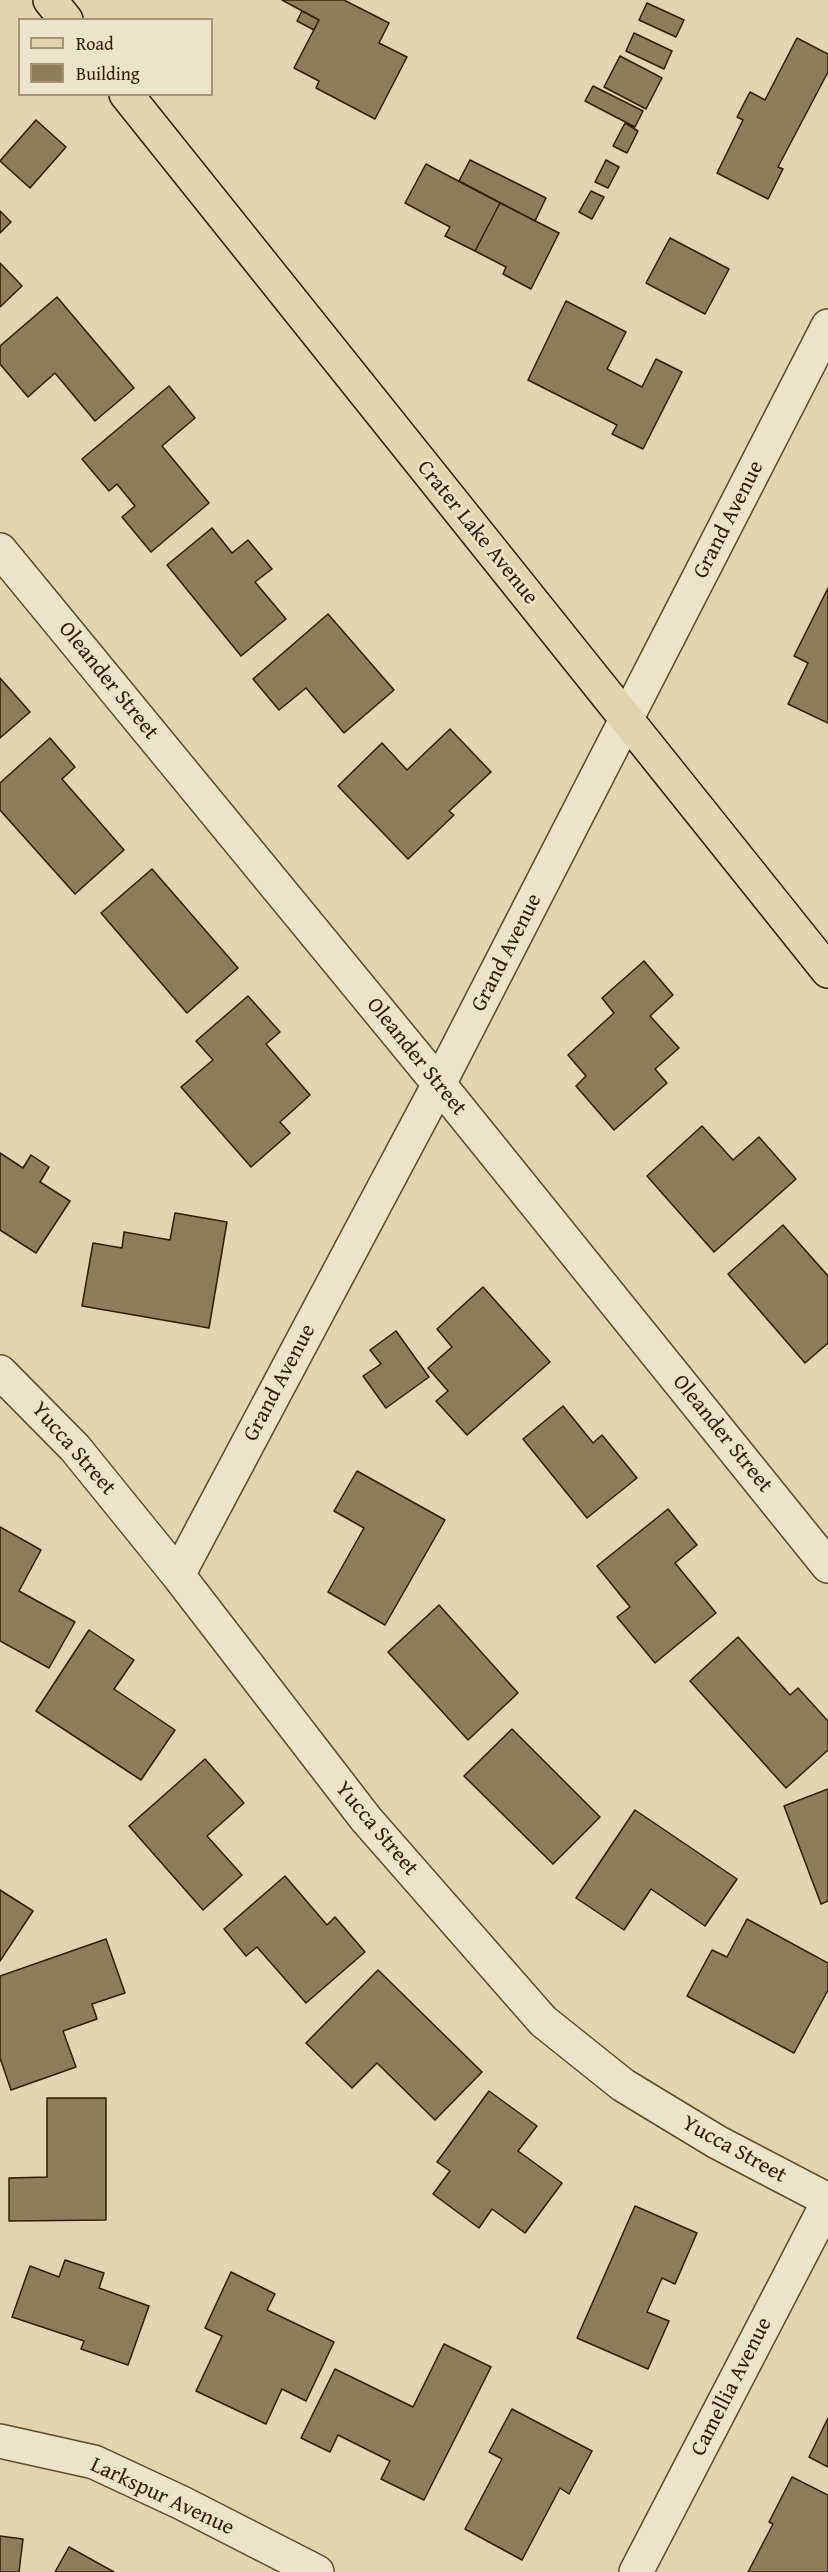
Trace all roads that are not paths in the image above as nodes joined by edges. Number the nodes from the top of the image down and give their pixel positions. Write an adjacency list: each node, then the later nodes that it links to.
1 (50, 0): 2 (main road)
2 (64, 18)
3 (128, 96): 6 (main road, Crater Lake Avenue)
4 (828, 326): 6 (street, Grand Avenue)
5 (0, 550): 8 (street, Oleander Street)
6 (627, 720): 7 (main road, Crater Lake Avenue); 8 (street, Grand Avenue)
7 (828, 971)
8 (439, 1084): 10 (street, Oleander Street); 11 (street, Grand Avenue)
9 (0, 1372): 11 (street, Yucca Street)
10 (828, 1566)
11 (178, 1575): 12 (street, Yucca Street)
12 (828, 2201): 15 (street, Camellia Avenue)
13 (0, 2441): 14 (street, Larkspur Avenue)
14 (317, 2572)
15 (636, 2572)

